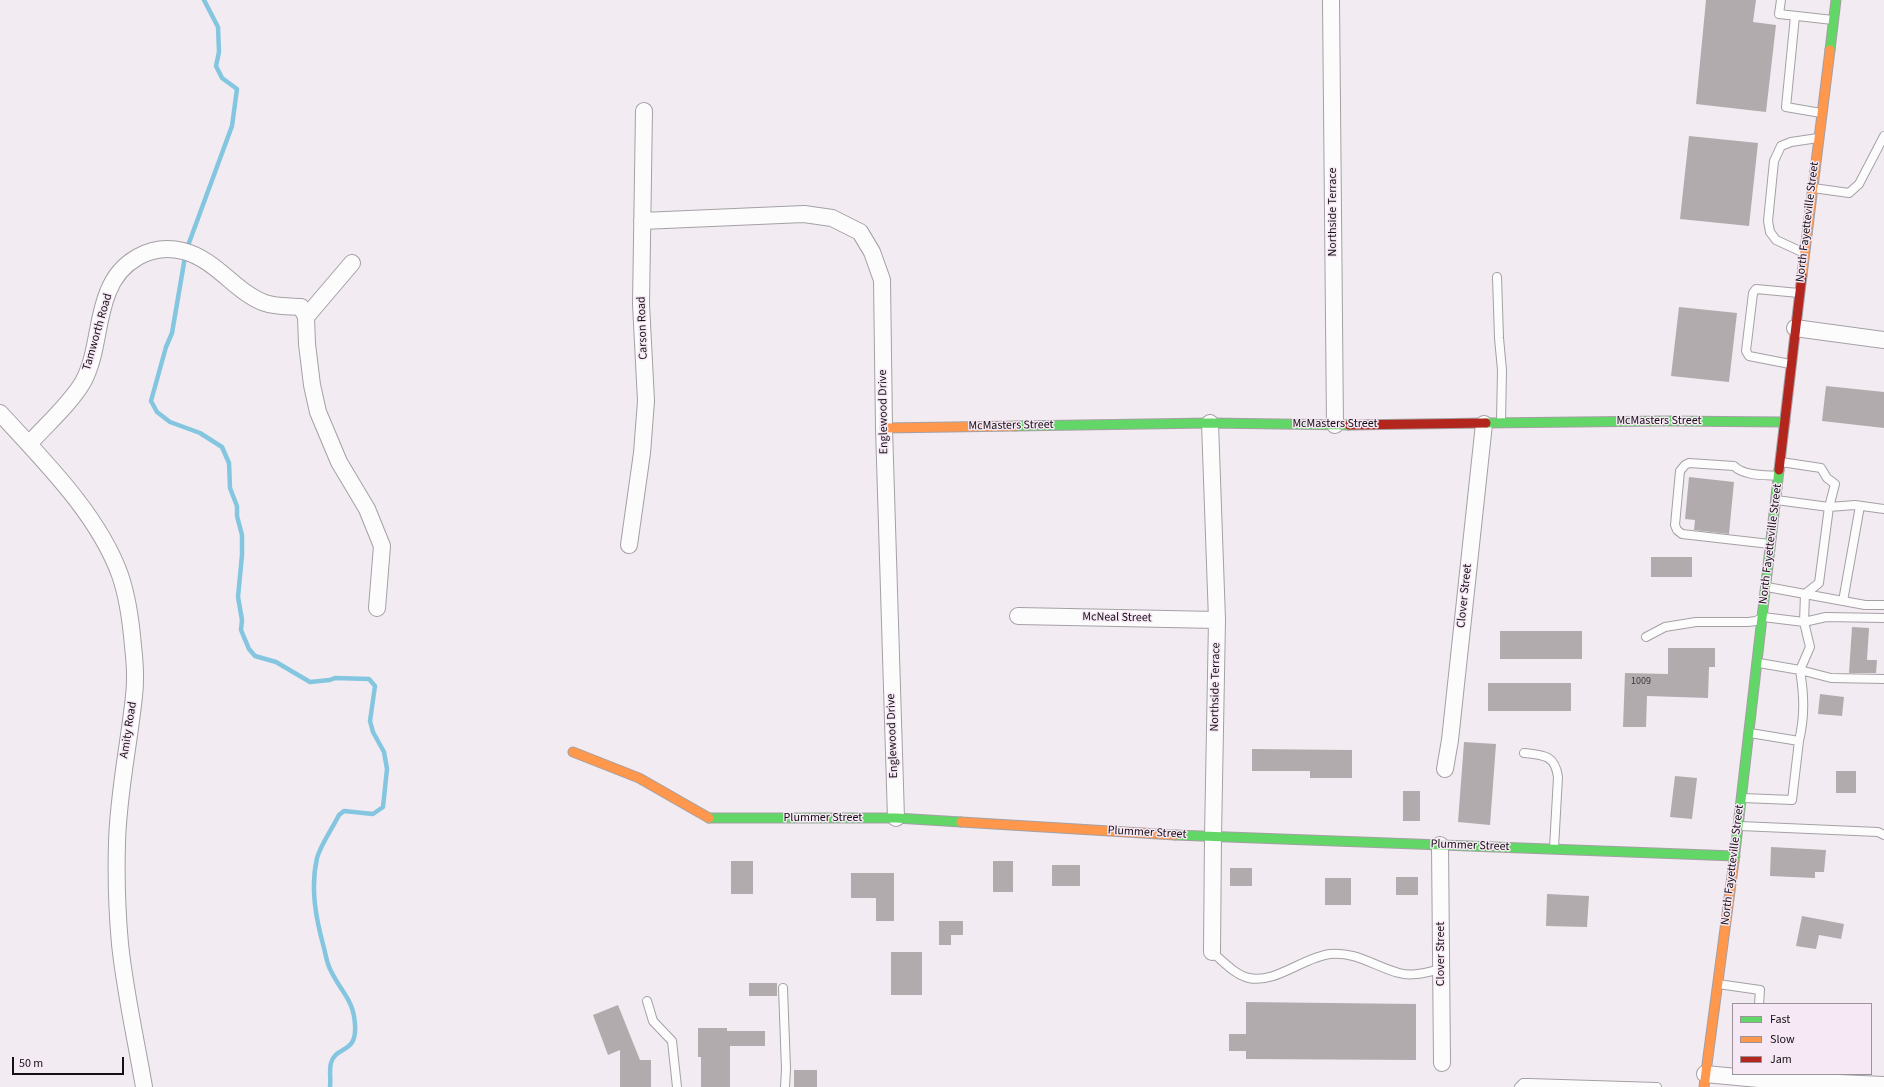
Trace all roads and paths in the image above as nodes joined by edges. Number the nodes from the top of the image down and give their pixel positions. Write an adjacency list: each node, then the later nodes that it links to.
1 (1331, 0): 25 (street, Northside Terrace)
2 (1781, 0): 4 (lane)
3 (1836, 0): 5 (street, North Fayetteville Street)
4 (1795, 16): 5 (lane); 7 (lane)
5 (1833, 20): 7 (street, North Fayetteville Street)
6 (644, 111): 11 (street, Carson Road)
7 (1822, 113): 9 (street, North Fayetteville Street)
8 (1884, 136): 10 (lane)
9 (1819, 138): 10 (street, North Fayetteville Street); 12 (lane)
10 (1813, 188): 12 (street, North Fayetteville Street)
11 (642, 221): 26 (street, Englewood Drive); 35 (street, Carson Road)
12 (1805, 253): 15 (street, North Fayetteville Street)
13 (352, 263): 16 (street)
14 (1497, 277): 23 (lane)
15 (1800, 293): 17 (street, North Fayetteville Street); 19 (lane)
16 (306, 317): 27 (street, Tamworth Road); 40 (street)
17 (1795, 328): 18 (street); 19 (street, North Fayetteville Street)
18 (1884, 340)
19 (1792, 364): 21 (street, North Fayetteville Street)
20 (0, 413): 27 (street, Amity Road)
21 (1785, 422): 23 (street, McMasters Street); 28 (street, North Fayetteville Street)
22 (1210, 423): 25 (street, McMasters Street); 26 (street, McMasters Street); 44 (street, Northside Terrace)
23 (1501, 423): 24 (street, McMasters Street)
24 (1484, 424): 25 (street, McMasters Street); 54 (street, Clover Street)
25 (1335, 425)
26 (884, 428): 56 (street, Englewood Drive)
27 (29, 444): 73 (street, Amity Road)
28 (1781, 462): 29 (street, North Fayetteville Street); 32 (lane)
29 (1779, 476): 30 (street, North Fayetteville Street); 34 (lane)
30 (1776, 500): 32 (lane); 34 (street, North Fayetteville Street)
31 (1860, 506): 32 (lane); 33 (lane); 38 (lane)
32 (1829, 507): 37 (lane)
33 (1884, 508)
34 (1771, 544): 36 (street, North Fayetteville Street)
35 (629, 545)
36 (1766, 587): 37 (lane); 42 (street, North Fayetteville Street)
37 (1805, 594): 38 (lane); 45 (lane)
38 (1843, 601): 39 (lane)
39 (1884, 605)
40 (377, 608)
41 (1018, 616): 44 (street, McNeal Street)
42 (1763, 617): 45 (lane); 46 (lane); 47 (street, North Fayetteville Street)
43 (1884, 618): 45 (lane)
44 (1217, 620): 59 (street, Northside Terrace)
45 (1804, 622): 48 (lane)
46 (1646, 638)
47 (1758, 663): 48 (lane); 50 (street, North Fayetteville Street)
48 (1800, 670): 49 (lane); 51 (lane)
49 (1884, 679)
50 (1750, 733): 51 (lane); 55 (street, North Fayetteville Street)
51 (1799, 740): 55 (lane)
52 (573, 752): 56 (street, Plummer Street)
53 (1524, 753): 61 (lane)
54 (1446, 769)
55 (1742, 798): 57 (street, North Fayetteville Street)
56 (896, 818): 59 (street, Plummer Street)
57 (1739, 826): 58 (lane); 62 (street, North Fayetteville Street)
58 (1884, 835)
59 (1212, 837): 60 (street, Plummer Street); 63 (street, Northside Terrace)
60 (1440, 845): 61 (street, Plummer Street); 64 (street, Clover Street)
61 (1554, 849): 62 (street, Plummer Street)
62 (1735, 856): 65 (street, North Fayetteville Street)
63 (1212, 952): 64 (lane)
64 (1441, 969): 69 (street, Clover Street)
65 (1718, 984): 68 (lane); 71 (street, North Fayetteville Street)
66 (783, 988): 75 (lane)
67 (647, 1001): 74 (lane)
68 (1759, 1003)
69 (1442, 1063)
70 (1769, 1077): 71 (street); 72 (street)
71 (1704, 1081)
72 (1884, 1085)
73 (144, 1087)
74 (677, 1087)
75 (786, 1087)
76 (1519, 1087): 77 (lane)
77 (1656, 1087)

